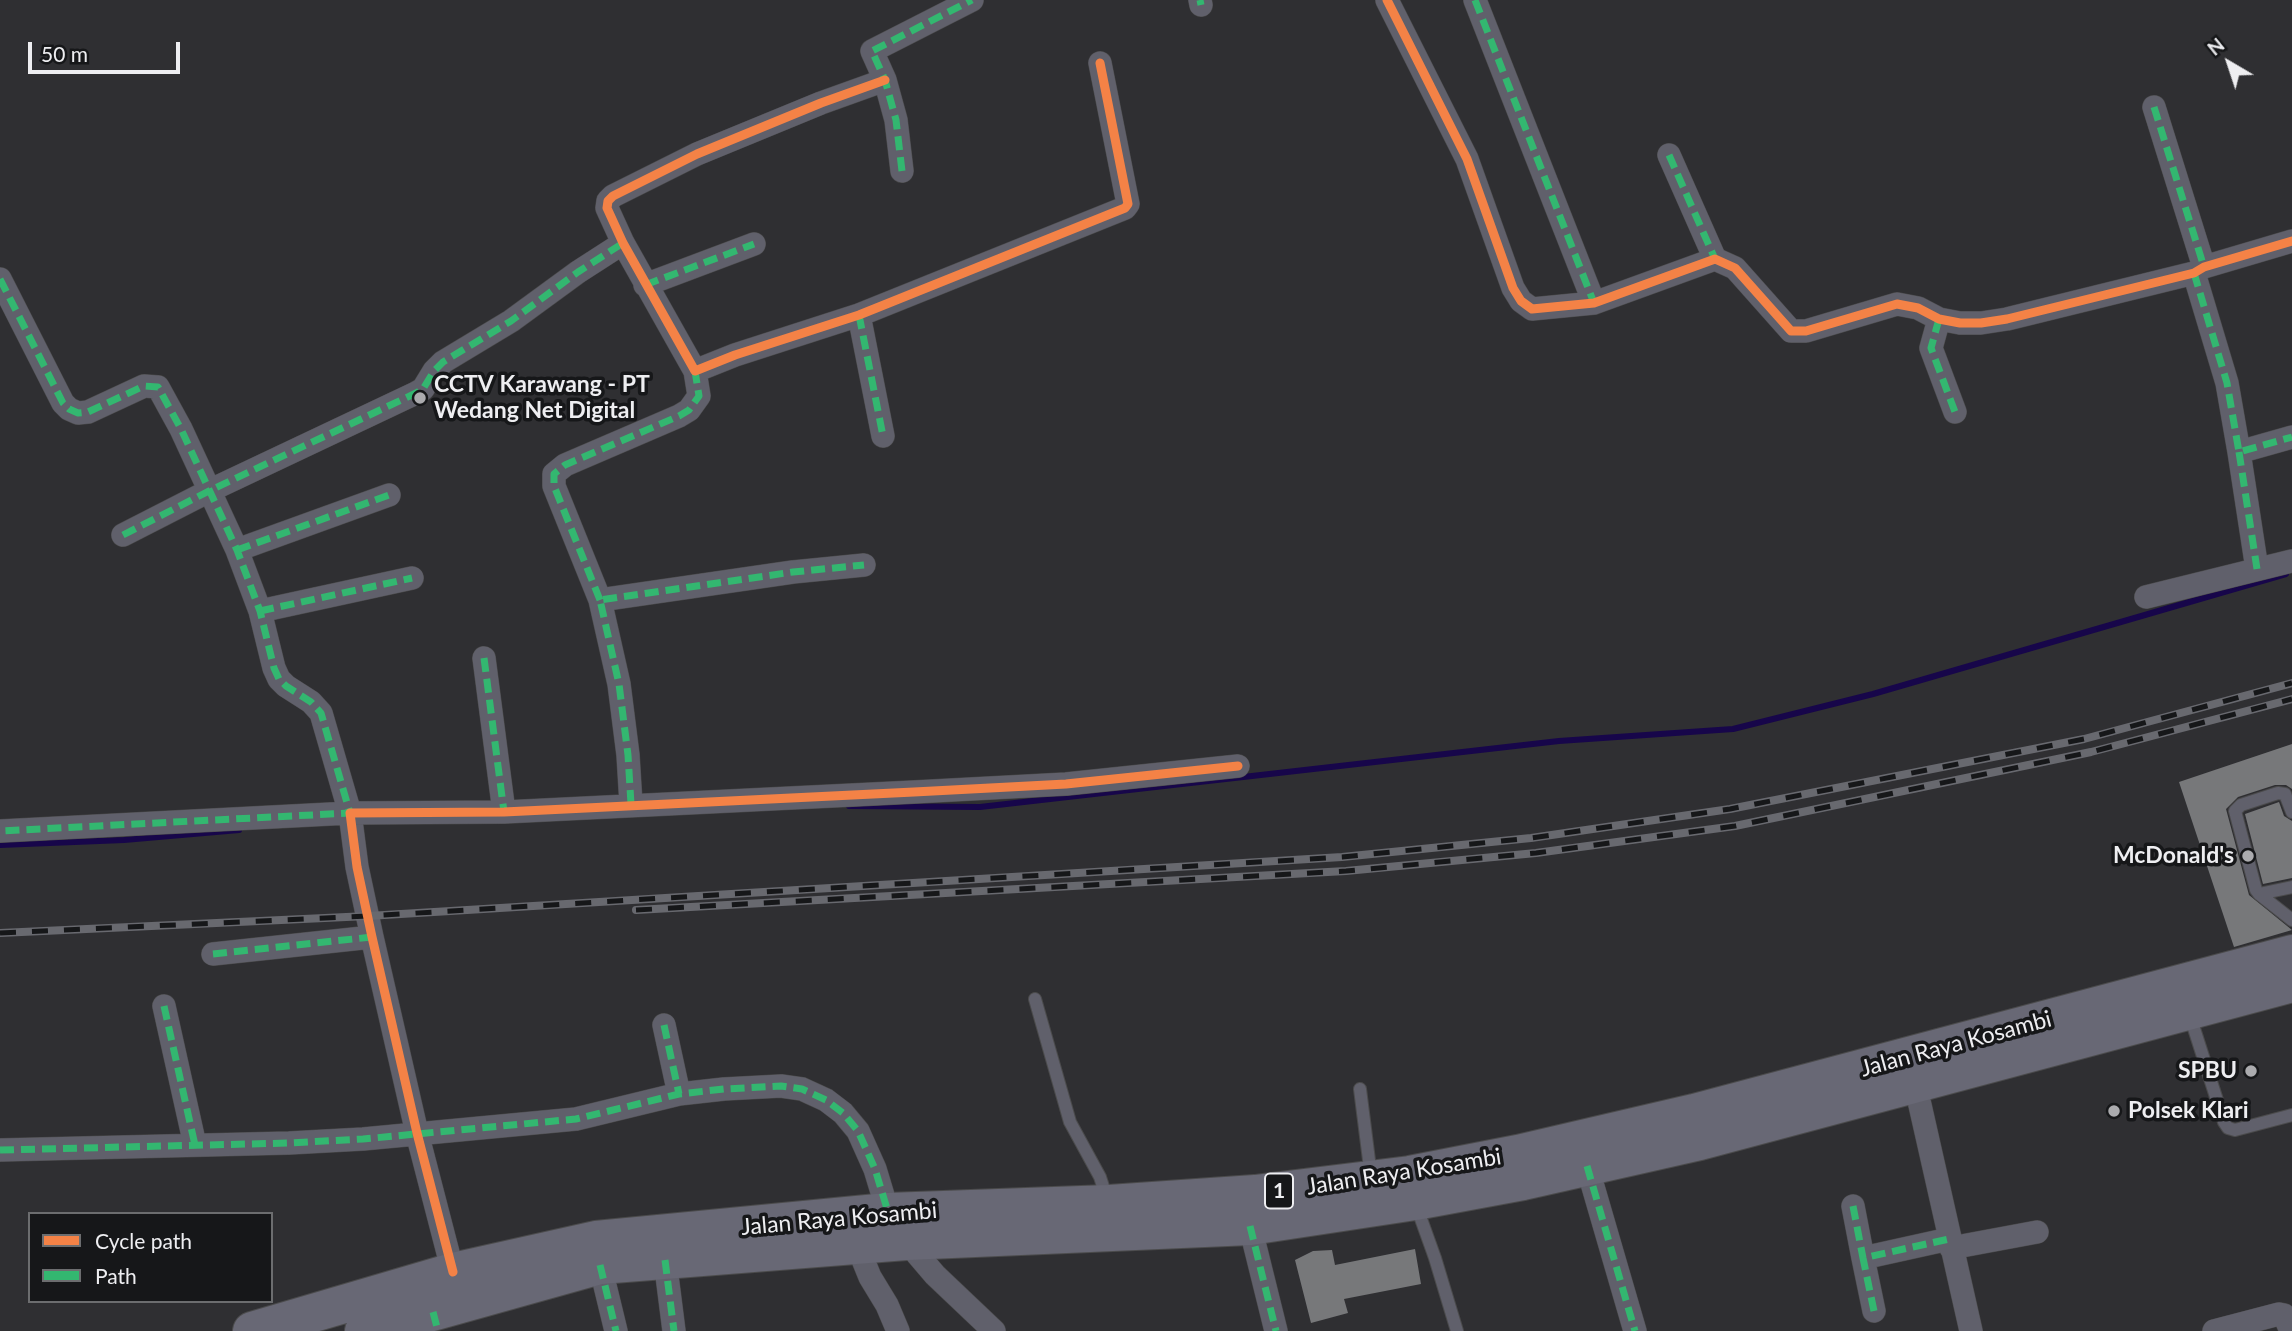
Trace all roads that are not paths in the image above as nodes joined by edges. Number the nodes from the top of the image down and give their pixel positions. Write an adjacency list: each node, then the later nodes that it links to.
1 (1388, 0): 16 (street)
2 (1475, 0): 16 (street)
3 (972, 1): 5 (street)
4 (1100, 62): 17 (street)
5 (885, 80): 8 (street); 10 (street)
6 (2154, 107): 13 (street)
7 (1669, 155): 12 (street)
8 (902, 170)
9 (2292, 241): 13 (street)
10 (623, 243): 15 (street); 24 (street)
11 (754, 244): 15 (street)
12 (1715, 259): 16 (street); 18 (street)
13 (2199, 270): 18 (street); 23 (street)
14 (0, 279): 24 (street)
15 (645, 285): 19 (street)
16 (1594, 303)
17 (859, 315): 19 (street); 21 (street)
18 (1939, 319): 20 (street)
19 (695, 371): 33 (street)
20 (1955, 412)
21 (883, 436)
22 (2292, 437): 23 (street)
23 (2239, 452): 30 (street)
24 (211, 490): 26 (street); 27 (street)
25 (389, 495): 27 (street)
26 (123, 535)
27 (237, 550): 34 (street)
28 (2292, 561): 30 (street)
29 (864, 565): 33 (street)
30 (2257, 569): 32 (street)
31 (412, 578): 34 (street)
32 (2146, 597)
33 (600, 600): 37 (street)
34 (260, 611): 40 (street)
35 (484, 658): 38 (street)
36 (1238, 766): 37 (street)
37 (631, 804): 38 (street)
38 (504, 812): 40 (street)
39 (2292, 812): 43 (lane)
40 (351, 818): 41 (street); 45 (street)
41 (0, 831)
42 (2292, 887): 43 (lane)
43 (2259, 894): 44 (lane)
44 (2292, 920)
45 (372, 937): 46 (street); 57 (street)
46 (213, 954)
47 (2292, 954): 49 (highway, Jalan Raya Kosambi / 1)
48 (2292, 983): 49 (highway, Jalan Raya Kosambi / 1)
49 (2186, 998): 53 (highway, Jalan Raya Kosambi / 1); 56 (lane); 61 (highway, Jalan Raya Kosambi / 1)
50 (1035, 999): 63 (lane)
51 (164, 1006): 58 (street)
52 (664, 1025): 55 (street)
53 (1915, 1083): 60 (highway, Jalan Raya Kosambi / 1); 68 (street)
54 (1360, 1089): 61 (lane)
55 (678, 1094): 57 (street); 65 (street)
56 (2292, 1115)
57 (417, 1133): 58 (street); 73 (street)
58 (195, 1145): 59 (street)
59 (0, 1150)
60 (1587, 1166): 62 (highway, Jalan Raya Kosambi / 1); 84 (street)
61 (1371, 1180): 63 (highway, Jalan Raya Kosambi / 1)
62 (1415, 1201): 66 (highway, Jalan Raya Kosambi / 1); 83 (lane)
63 (1109, 1204): 65 (highway, Jalan Raya Kosambi / 1)
64 (1853, 1206): 70 (street)
65 (897, 1226): 66 (highway, Jalan Raya Kosambi / 1); 69 (highway, Jalan Raya Kosambi / 1); 73 (highway, Jalan Raya Kosambi / 1); 81 (street)
66 (1250, 1226): 82 (street)
67 (2037, 1233): 68 (street)
68 (1950, 1244): 70 (street); 85 (street)
69 (857, 1245): 71 (highway, Jalan Raya Kosambi / 1); 80 (street)
70 (1863, 1258): 74 (street)
71 (665, 1260): 72 (highway, Jalan Raya Kosambi / 1); 79 (street)
72 (600, 1265): 75 (highway, Jalan Raya Kosambi / 1); 78 (street)
73 (453, 1272): 76 (highway, Jalan Raya Kosambi / 1)
74 (1874, 1311)
75 (435, 1322): 77 (highway, Jalan Raya Kosambi / 1)
76 (252, 1331)
77 (364, 1331)
78 (616, 1331)
79 (674, 1331)
80 (898, 1331)
81 (994, 1331)
82 (1276, 1331)
83 (1457, 1331)
84 (1635, 1331)
85 (1971, 1331)
86 (2214, 1331): 87 (street)
87 (2291, 1331)

